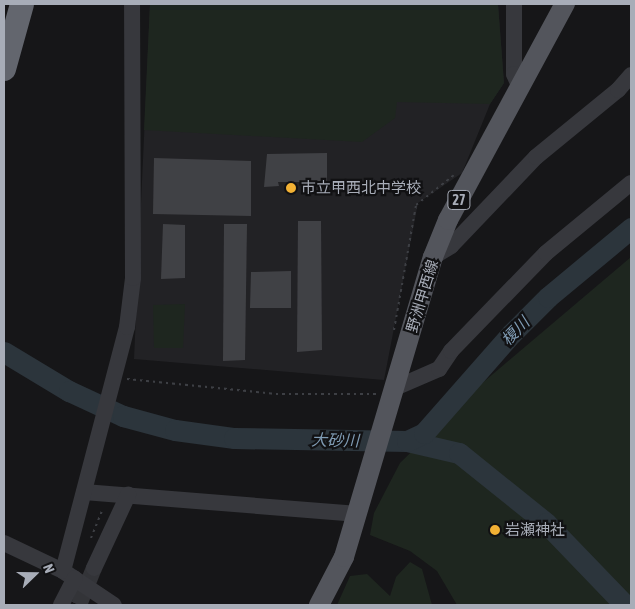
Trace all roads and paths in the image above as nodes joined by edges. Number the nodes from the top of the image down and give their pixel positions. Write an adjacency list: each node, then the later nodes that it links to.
1 (22, 4): 5 (highway)
2 (132, 4): 10 (street)
3 (514, 4): 7 (street)
4 (565, 4): 7 (main road, 野洲甲西線 / 27)
5 (4, 69)
6 (631, 75): 9 (street)
7 (520, 88): 9 (main road, 野洲甲西線 / 27)
8 (631, 182): 11 (street)
9 (433, 257): 11 (main road, 野洲甲西線 / 27)
10 (112, 377): 11 (path); 12 (street)
11 (395, 388): 15 (main road, 野洲甲西線 / 27)
12 (84, 492): 13 (street); 19 (street)
13 (108, 494): 14 (street); 17 (path)
14 (128, 495): 15 (street); 18 (street)
15 (358, 514): 22 (main road, 野洲甲西線 / 27)
16 (4, 543): 19 (street)
17 (88, 545)
18 (94, 568)
19 (69, 574): 20 (street); 21 (street)
20 (61, 605)
21 (114, 605)
22 (319, 605)

